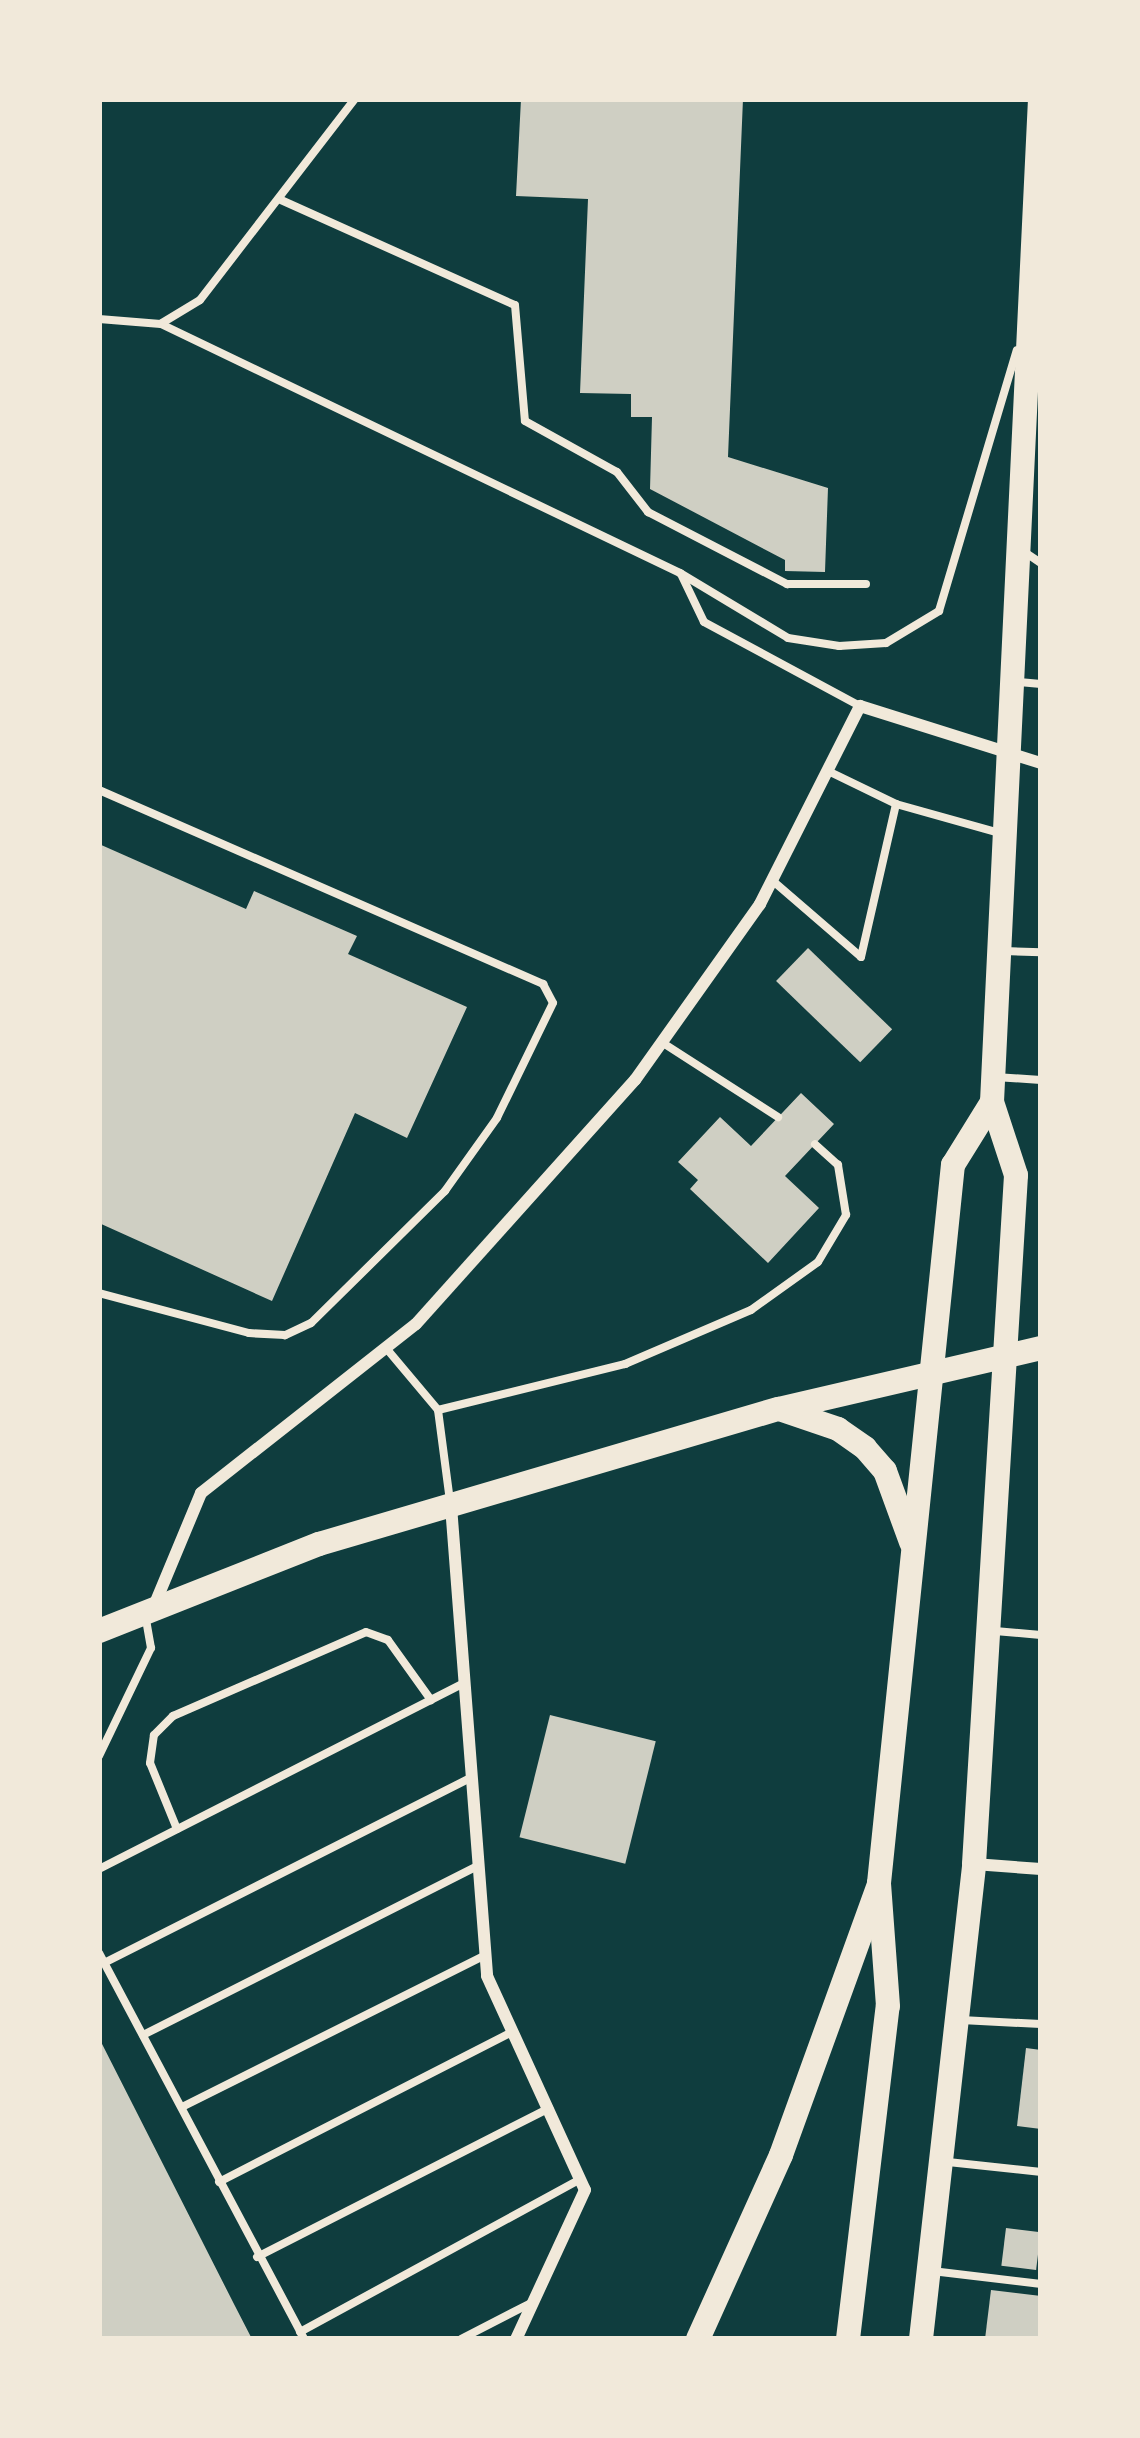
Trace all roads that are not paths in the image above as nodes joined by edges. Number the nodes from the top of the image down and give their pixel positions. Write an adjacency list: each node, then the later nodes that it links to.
1 (355, 99): 3 (lane)
2 (1040, 99): 4 (main road)
3 (281, 200): 6 (lane); 9 (lane)
4 (1031, 302): 7 (main road); 8 (lane)
5 (99, 319): 6 (lane)
6 (161, 324): 8 (lane)
7 (1030, 556): 10 (main road)
8 (680, 573): 12 (lane)
9 (866, 584)
10 (1014, 681): 11 (lane); 13 (main road)
11 (1041, 684)
12 (860, 706): 13 (street); 15 (street)
13 (1011, 754): 14 (street); 18 (main road)
14 (1041, 763)
15 (827, 770): 17 (lane); 19 (street)
16 (99, 790): 27 (lane)
17 (896, 804): 18 (lane); 19 (lane)
18 (1007, 835): 20 (main road)
19 (772, 880): 22 (street)
20 (1003, 951): 21 (lane); 24 (main road)
21 (1041, 952)
22 (663, 1043): 25 (lane); 28 (street)
23 (1041, 1080): 24 (lane)
24 (993, 1090): 30 (main road); 31 (main road)
25 (778, 1117)
26 (815, 1144): 33 (lane)
27 (99, 1293)
28 (386, 1348): 33 (lane); 36 (street)
29 (1041, 1348): 30 (main road)
30 (1004, 1354): 31 (main road); 38 (main road)
31 (934, 1371): 32 (main road); 35 (main road)
32 (779, 1409): 34 (main road); 35 (main road)
33 (438, 1410): 34 (lane)
34 (451, 1505): 36 (main road); 40 (street)
35 (915, 1559): 49 (main road)
36 (149, 1608): 37 (main road); 42 (lane)
37 (99, 1630)
38 (988, 1630): 39 (lane); 45 (main road)
39 (1041, 1635)
40 (464, 1683): 41 (lane); 43 (street)
41 (431, 1700): 44 (lane); 44 (lane)
42 (99, 1756)
43 (470, 1778): 46 (street); 51 (lane)
44 (178, 1829): 47 (lane)
45 (974, 1864): 48 (street); 52 (main road)
46 (479, 1865): 50 (street); 55 (lane)
47 (99, 1869)
48 (1041, 1869)
49 (879, 1882): 69 (main road); 70 (main road)
50 (486, 1954): 54 (street); 56 (lane)
51 (101, 1959): 55 (lane)
52 (961, 2020): 53 (lane); 58 (main road)
53 (1041, 2024)
54 (513, 2031): 57 (street); 61 (lane)
55 (142, 2035): 56 (lane)
56 (182, 2107): 61 (lane)
57 (549, 2108): 60 (street); 62 (lane)
58 (947, 2162): 59 (lane); 63 (main road)
59 (1041, 2172)
60 (580, 2179): 65 (street); 66 (lane)
61 (219, 2182): 62 (lane)
62 (257, 2257): 66 (lane)
63 (931, 2270): 64 (lane); 71 (main road)
64 (1041, 2284)
65 (533, 2302): 67 (lane); 68 (street)
66 (302, 2335)
67 (461, 2339)
68 (516, 2339)
69 (698, 2339)
70 (848, 2339)
71 (921, 2339)

